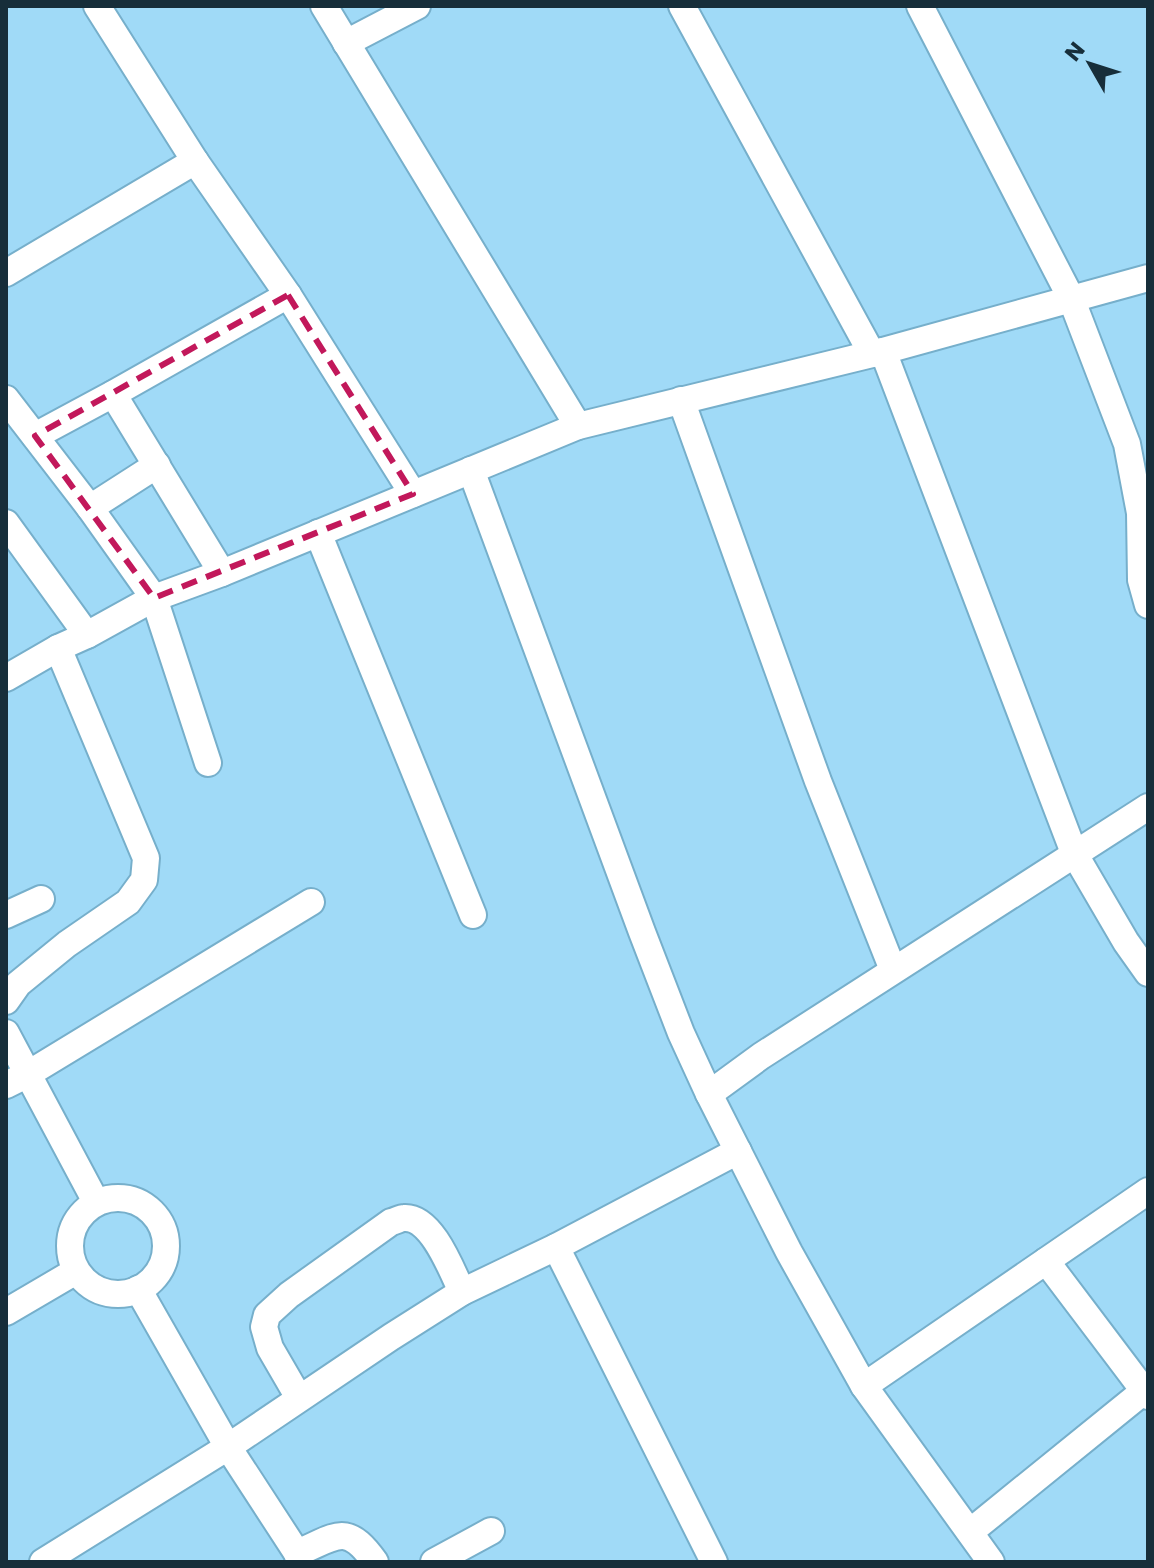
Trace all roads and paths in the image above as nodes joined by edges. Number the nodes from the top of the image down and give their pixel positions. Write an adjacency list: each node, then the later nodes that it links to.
1 (97, 6): 7 (street)
2 (324, 6): 6 (street)
3 (417, 6): 6 (street)
4 (920, 6): 11 (street)
5 (686, 8): 12 (street)
6 (346, 43): 16 (street)
7 (195, 161): 8 (street); 10 (street)
8 (6, 273)
9 (1148, 278): 11 (street)
10 (288, 295): 13 (street); 20 (street)
11 (1071, 298): 12 (street); 26 (street)
12 (877, 352): 15 (street); 32 (street)
13 (113, 394): 17 (street); 18 (street)
14 (6, 399): 17 (street)
15 (681, 400): 16 (street); 37 (street)
16 (578, 426): 19 (street)
17 (35, 436): 21 (street)
18 (157, 465): 21 (street); 24 (street)
19 (471, 470): 20 (street); 42 (street)
20 (413, 494): 23 (street)
21 (90, 508): 25 (street)
22 (6, 523): 27 (street)
23 (318, 533): 24 (street); 36 (street)
24 (222, 573): 25 (street)
25 (154, 598): 27 (street); 30 (street)
26 (1148, 605)
27 (87, 635): 28 (street)
28 (58, 648): 29 (street); 39 (street)
29 (9, 671)
30 (208, 763)
31 (1148, 807): 32 (street)
32 (1074, 853): 37 (street); 38 (street)
33 (41, 899): 35 (street)
34 (311, 902): 41 (street)
35 (6, 915)
36 (473, 915)
37 (893, 970): 42 (street)
38 (1148, 973)
39 (6, 1001)
40 (6, 1033): 41 (street)
41 (17, 1079): 45 (street)
42 (709, 1094): 43 (street)
43 (738, 1151): 46 (street); 52 (street)
44 (1148, 1191): 47 (street)
45 (96, 1202): 48 (street); 49 (street)
46 (556, 1247): 50 (street); 62 (street)
47 (1046, 1261): 52 (street); 53 (street)
48 (76, 1271): 49 (street); 51 (street)
49 (138, 1289): 55 (street)
50 (462, 1292): 54 (street); 54 (street)
51 (6, 1312)
52 (864, 1386): 57 (street)
53 (1146, 1393): 57 (street)
54 (299, 1398): 55 (street)
55 (228, 1447): 58 (street); 59 (street)
56 (491, 1531): 61 (street)
57 (970, 1532): 63 (street)
58 (299, 1558): 60 (street)
59 (43, 1562)
60 (375, 1562)
61 (434, 1562)
62 (714, 1562)
63 (991, 1562)

